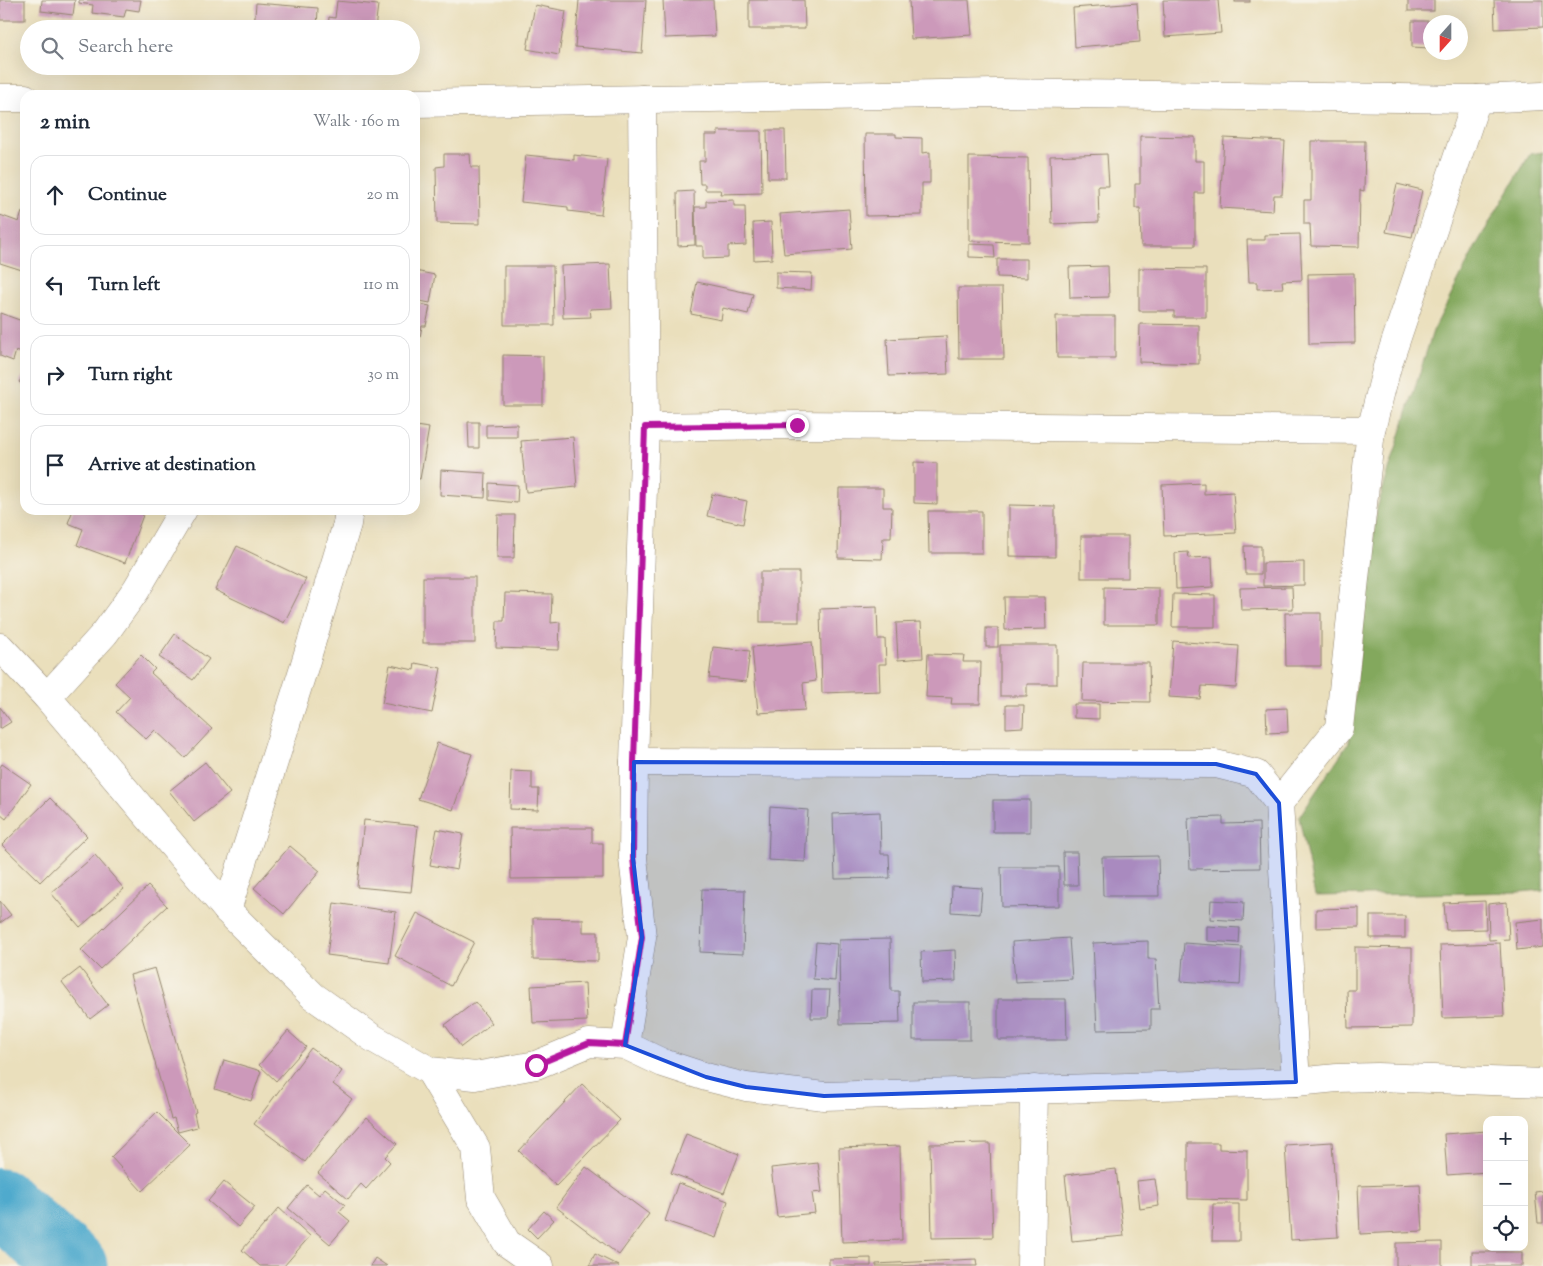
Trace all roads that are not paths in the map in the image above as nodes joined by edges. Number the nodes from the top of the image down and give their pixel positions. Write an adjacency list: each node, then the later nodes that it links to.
1 (1543, 96): 5 (street)
2 (0, 98): 3 (street)
3 (20, 98)
4 (642, 99): 5 (street); 6 (street); 7 (street)
5 (1477, 99): 8 (street)
6 (420, 103)
7 (645, 427): 8 (street); 13 (street)
8 (1371, 430): 14 (street)
9 (180, 515): 12 (street)
10 (348, 515): 15 (street)
11 (0, 647): 12 (street)
12 (47, 697): 15 (street)
13 (634, 762): 14 (street); 16 (street)
14 (1279, 803): 18 (street)
15 (227, 910): 17 (street)
16 (625, 1045): 17 (street); 20 (street)
17 (430, 1071): 21 (street)
18 (1296, 1082): 19 (street); 20 (street)
19 (1543, 1083)
20 (1034, 1089): 22 (street)
21 (540, 1266)
22 (1031, 1266)

